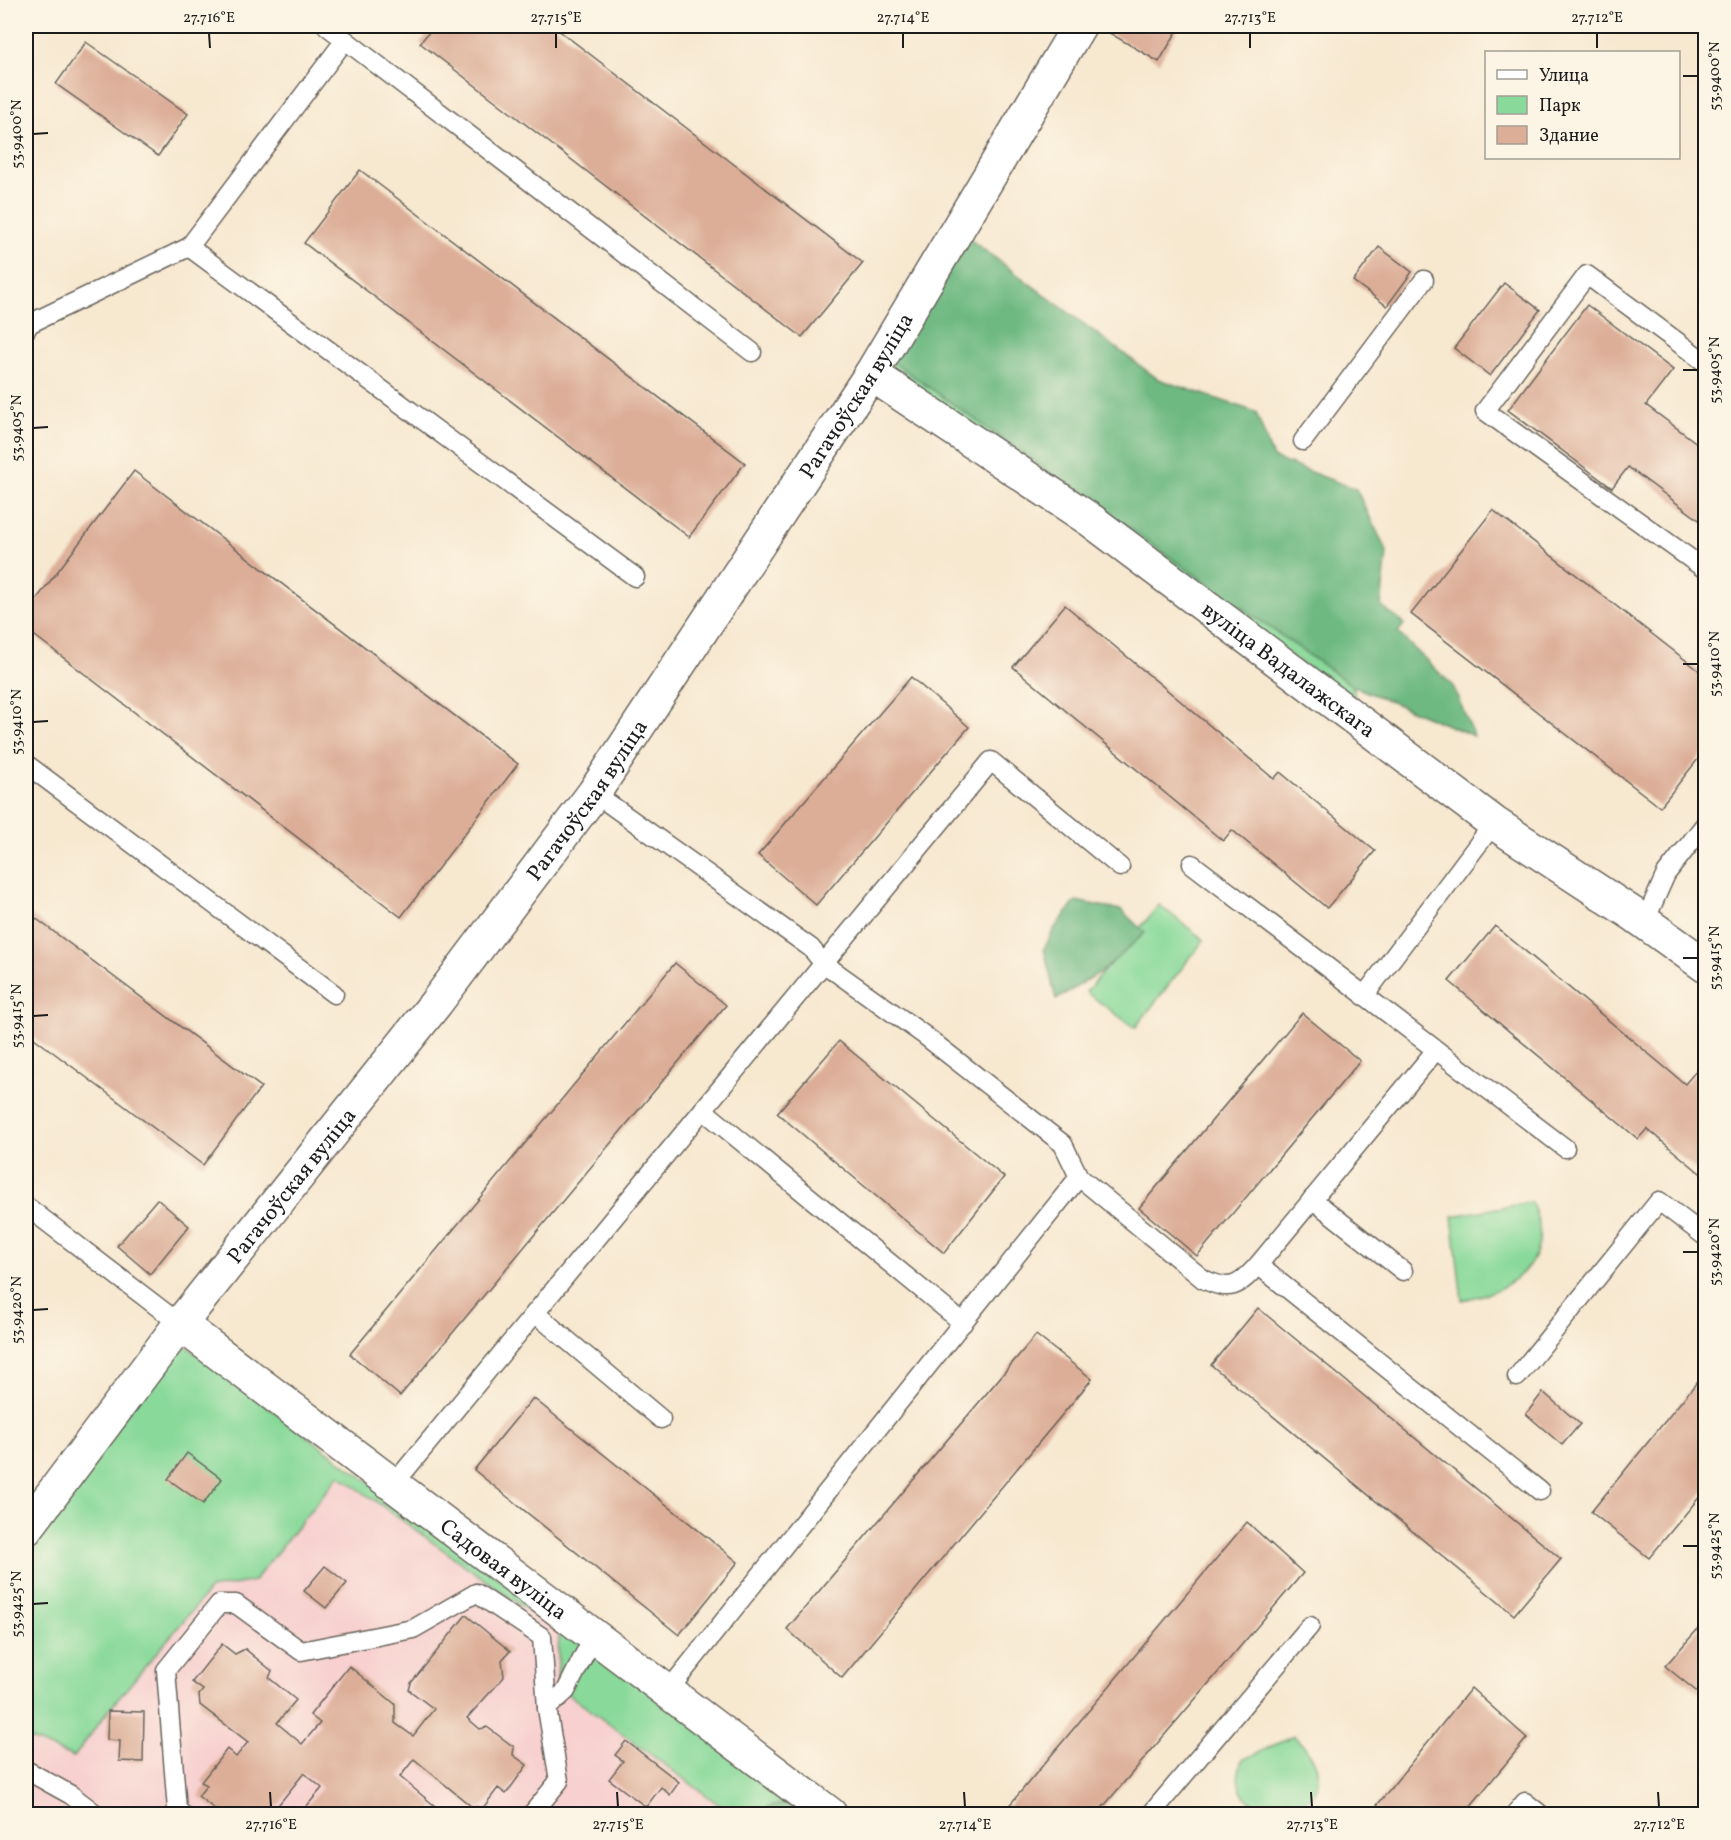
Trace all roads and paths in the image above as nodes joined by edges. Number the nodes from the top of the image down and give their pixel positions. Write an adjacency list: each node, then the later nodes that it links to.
1 (327, 26): 3 (lane)
2 (1079, 26): 9 (street, Рагачоўская вуліца)
3 (345, 40): 4 (lane); 7 (lane)
4 (189, 247): 6 (lane); 12 (lane)
5 (1425, 280): 10 (lane)
6 (26, 330)
7 (752, 352)
8 (1706, 363): 11 (lane)
9 (871, 374): 14 (street, Рагачоўская вуліца); 15 (street, вуліца Вадалажскага)
10 (1303, 441)
11 (1706, 570)
12 (635, 578)
13 (26, 764): 22 (lane)
14 (594, 794): 20 (lane); 35 (street, Рагачоўская вуліца)
15 (1494, 823): 19 (street, вуліца Вадалажскага); 23 (lane)
16 (1706, 823): 19 (lane)
17 (1192, 864): 23 (lane)
18 (1120, 867): 20 (lane)
19 (1645, 921): 21 (street, вуліца Вадалажскага)
20 (823, 963): 25 (lane); 27 (lane)
21 (1706, 966)
22 (334, 994)
23 (1364, 996): 24 (lane)
24 (1436, 1050): 26 (lane); 28 (lane)
25 (703, 1110): 33 (lane); 34 (lane)
26 (1566, 1148)
27 (1079, 1177): 31 (lane); 34 (lane)
28 (1312, 1199): 31 (lane); 32 (lane)
29 (26, 1206): 35 (lane)
30 (1706, 1237): 36 (lane)
31 (1258, 1265): 39 (lane)
32 (1403, 1272)
33 (535, 1313): 37 (lane); 38 (lane)
34 (963, 1323): 43 (lane)
35 (180, 1324): 38 (street, Садовая вуліца); 40 (street, Рагачоўская вуліца)
36 (1517, 1377)
37 (661, 1419)
38 (393, 1485): 42 (street, Садовая вуліца)
39 (1540, 1491)
40 (26, 1529)
41 (1310, 1626): 50 (lane)
42 (597, 1640): 43 (street, Садовая вуліца); 44 (lane)
43 (667, 1692): 49 (street, Садовая вуліца)
44 (547, 1708): 47 (lane); 48 (lane)
45 (26, 1770): 46 (lane)
46 (96, 1815)
47 (182, 1815)
48 (532, 1815)
49 (830, 1815)
50 (1151, 1815)
51 (1515, 1815): 52 (lane)
52 (1540, 1815)

